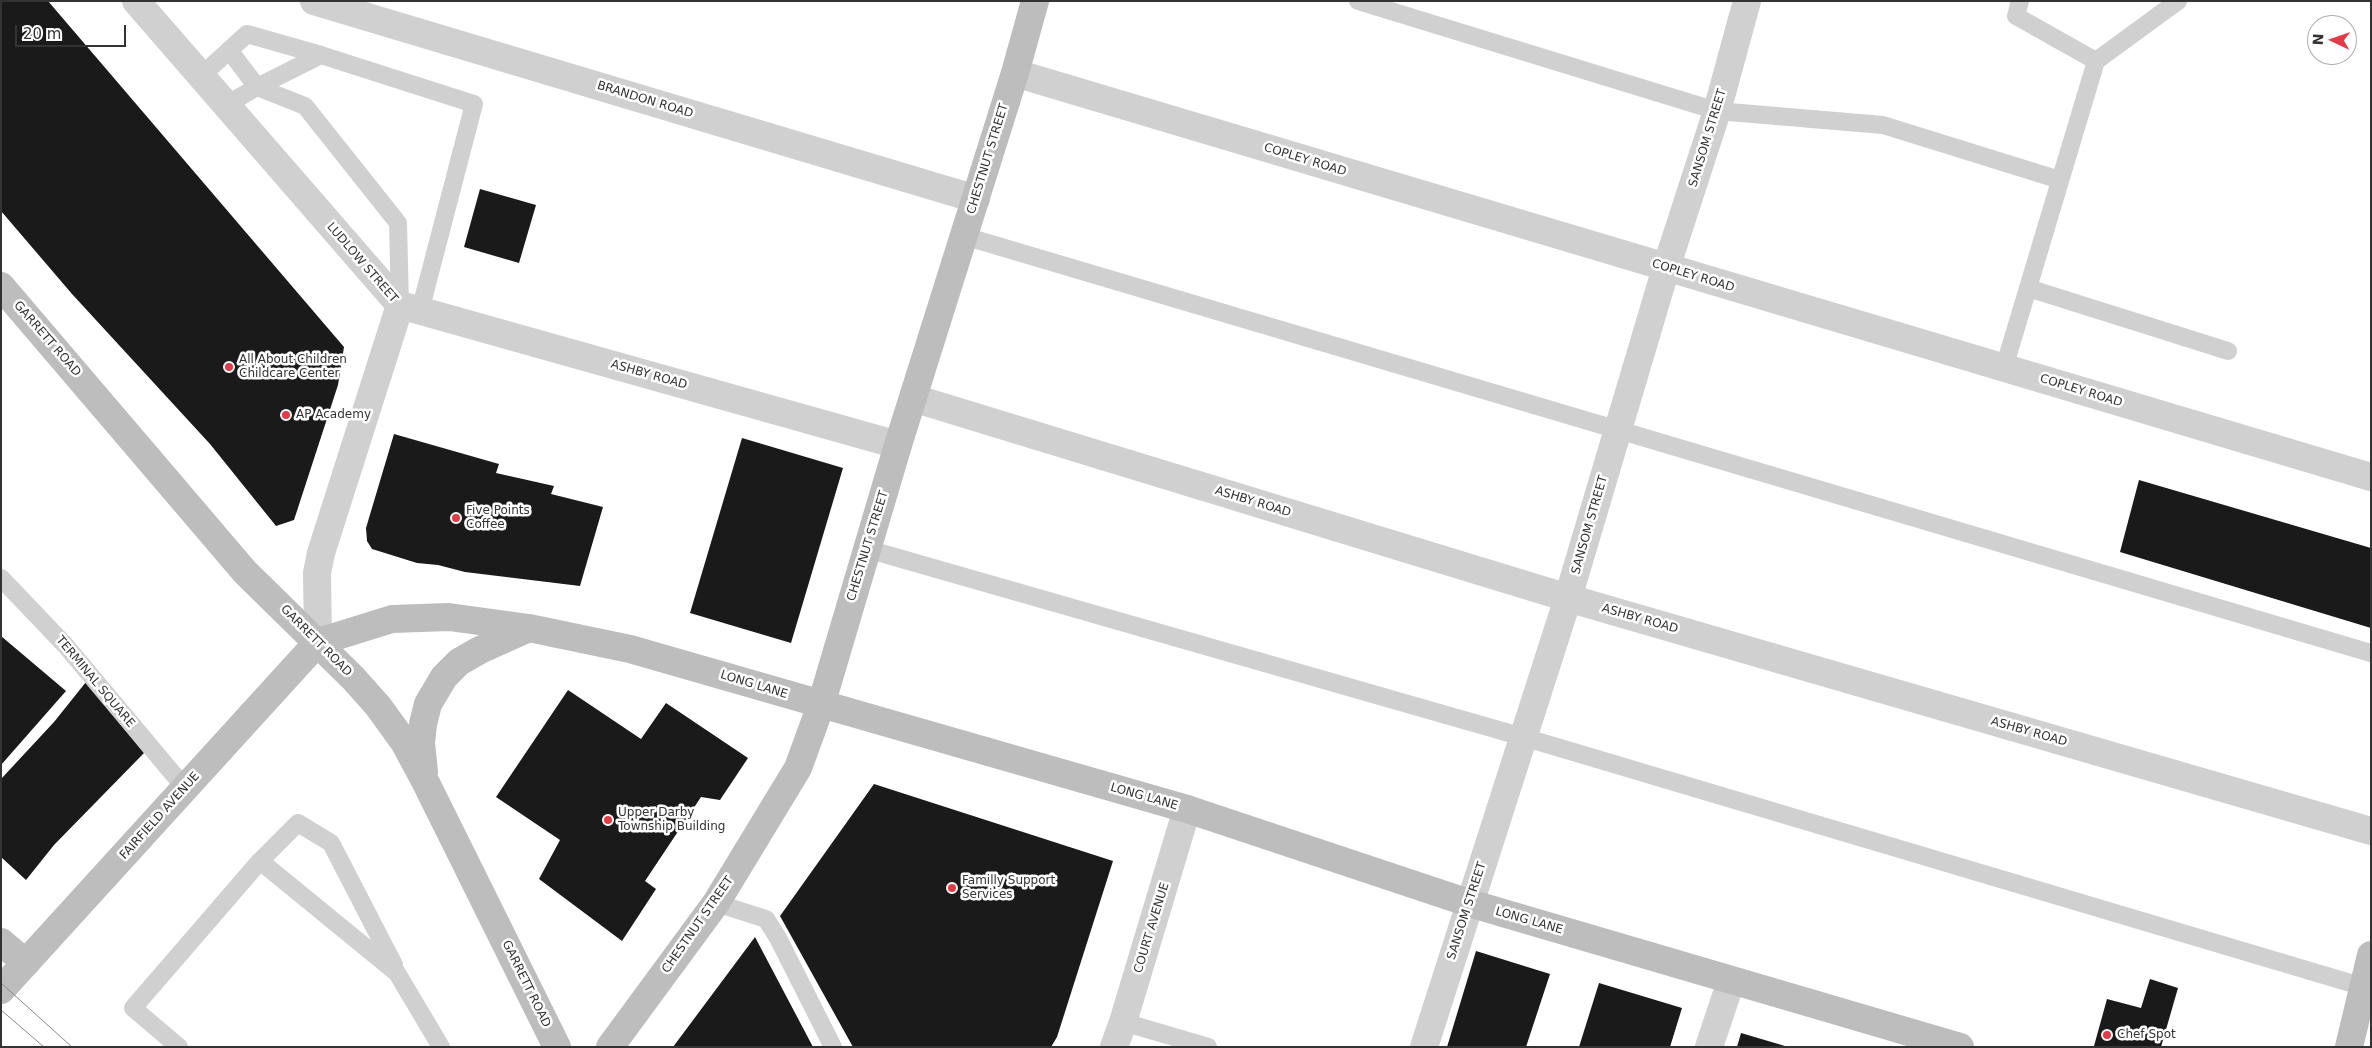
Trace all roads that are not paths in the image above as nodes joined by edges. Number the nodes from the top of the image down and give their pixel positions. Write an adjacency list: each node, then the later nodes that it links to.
1 (136, 1): 12 (street, LUDLOW STREET)
2 (314, 1): 17 (street, BRANDON ROAD)
3 (1035, 1): 11 (street, CHESTNUT STREET)
4 (1358, 1): 15 (lane)
5 (1747, 1): 15 (street, SANSOM STREET)
6 (2020, 1): 10 (lane)
7 (2178, 1): 10 (lane)
8 (229, 50): 9 (lane); 12 (lane); 13 (lane)
9 (321, 55): 13 (lane); 22 (lane)
10 (2096, 61): 16 (lane)
11 (1015, 74): 17 (street, CHESTNUT STREET); 19 (street, COPLEY ROAD)
12 (200, 76): 14 (street, LUDLOW STREET)
13 (257, 87): 14 (lane); 22 (lane)
14 (226, 105): 22 (street, LUDLOW STREET)
15 (1717, 111): 16 (lane); 19 (street, SANSOM STREET)
16 (2060, 180): 21 (lane)
17 (976, 199): 18 (street, CHESTNUT STREET)
18 (964, 236): 25 (street, CHESTNUT STREET); 26 (lane)
19 (1666, 268): 24 (street, COPLEY ROAD); 26 (street, SANSOM STREET)
20 (1, 286): 33 (street, GARRETT ROAD)
21 (2028, 288): 23 (lane); 24 (lane)
22 (410, 308): 27 (street, ASHBY ROAD); 33 (street, LUDLOW STREET)
23 (2228, 351)
24 (2004, 368): 28 (street, COPLEY ROAD)
25 (913, 398): 27 (street, CHESTNUT STREET); 31 (street, ASHBY ROAD)
26 (1618, 430): 31 (street, SANSOM STREET); 34 (lane)
27 (898, 445): 29 (street, CHESTNUT STREET)
28 (2371, 478)
29 (867, 550): 35 (street, CHESTNUT STREET); 36 (lane)
30 (1, 578): 38 (lane, TERMINAL SQUARE)
31 (1568, 598): 36 (street, SANSOM STREET); 40 (street, ASHBY ROAD)
32 (529, 628): 33 (street, LONG LANE); 35 (street, LONG LANE); 37 (street)
33 (318, 642): 37 (street, GARRETT ROAD); 38 (street, FAIRFIELD AVENUE)
34 (2371, 654)
35 (821, 705): 39 (street, LONG LANE); 42 (street, CHESTNUT STREET)
36 (1522, 737): 43 (street, SANSOM STREET); 49 (lane)
37 (426, 783): 54 (street, GARRETT ROAD)
38 (185, 788): 46 (street, FAIRFIELD AVENUE)
39 (1188, 809): 43 (street, LONG LANE); 51 (street, COURT AVENUE)
40 (2371, 831)
41 (260, 861): 47 (lane); 47 (lane); 52 (lane)
42 (716, 903): 55 (street, CHESTNUT STREET); 56 (lane)
43 (1469, 903): 48 (street, LONG LANE); 58 (street, SANSOM STREET)
44 (1, 942): 46 (street)
45 (2371, 955): 49 (street)
46 (26, 963): 50 (street, FAIRFIELD AVENUE)
47 (397, 972): 53 (lane)
48 (1731, 981): 59 (street); 60 (street, LONG LANE)
49 (2367, 988): 61 (street)
50 (1, 990)
51 (1118, 1034): 57 (lane)
52 (179, 1047)
53 (441, 1047)
54 (557, 1047)
55 (610, 1047)
56 (833, 1047)
57 (1208, 1047)
58 (1424, 1047)
59 (1709, 1047)
60 (1960, 1047)
61 (2349, 1047)

